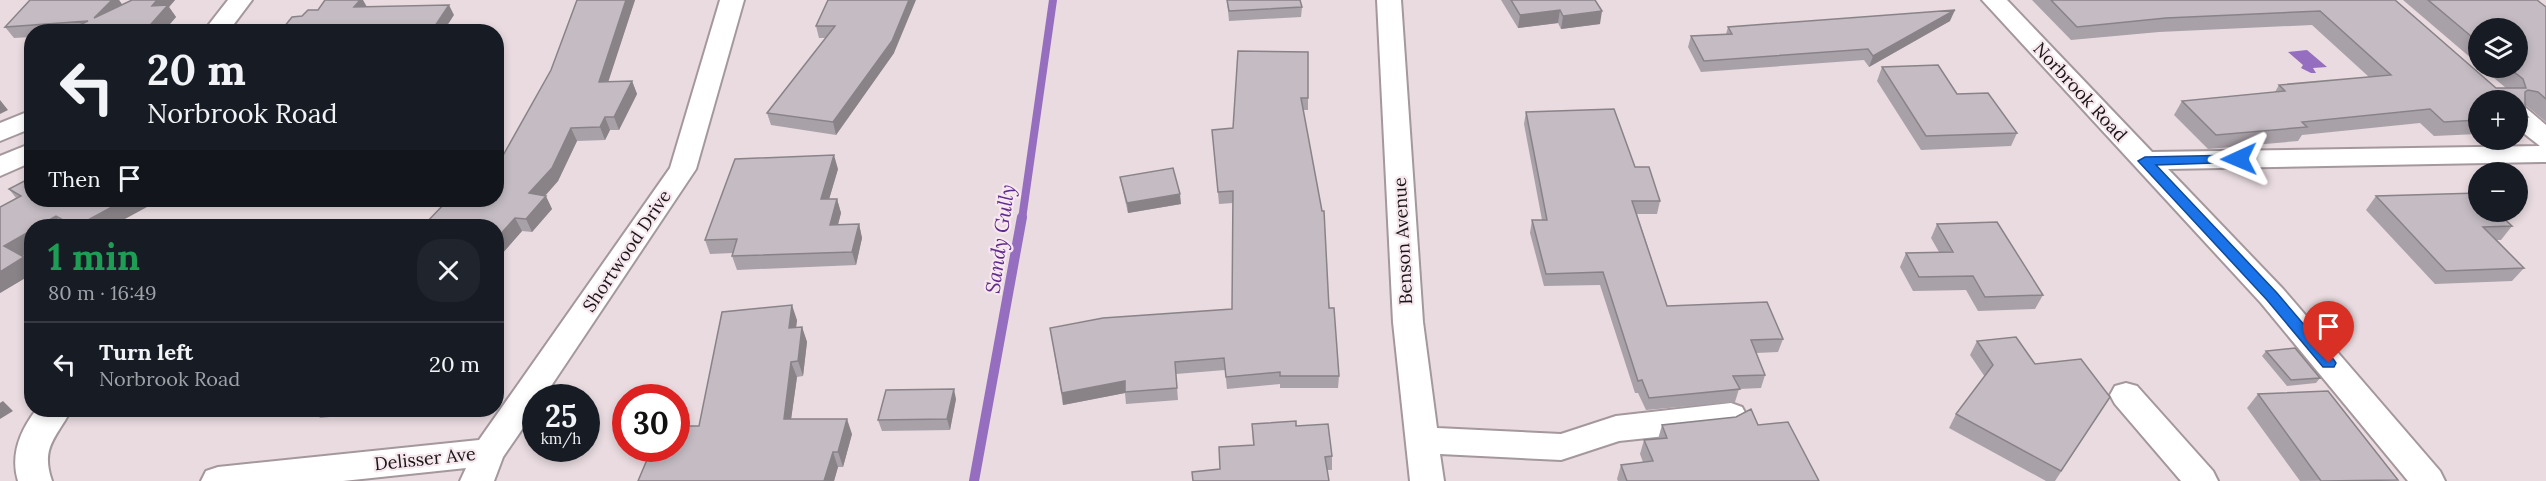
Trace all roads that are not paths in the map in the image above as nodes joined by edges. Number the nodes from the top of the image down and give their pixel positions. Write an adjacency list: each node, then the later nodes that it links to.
1 (240, 0): 5 (street)
2 (732, 0): 18 (street, Shortwood Drive)
3 (1389, 0): 17 (street, Benson Avenue)
4 (1994, 0): 12 (street, Norbrook Road)
5 (221, 24)
6 (24, 122): 8 (street)
7 (2528, 123): 9 (street)
8 (0, 133)
9 (2546, 139)
10 (2546, 154): 12 (street)
11 (24, 155): 13 (street)
12 (2145, 161): 23 (street, Norbrook Road)
13 (0, 167)
14 (2126, 395): 22 (street)
15 (1731, 416): 17 (street)
16 (48, 417): 19 (street)
17 (1422, 440): 21 (street, Benson Avenue)
18 (483, 467): 20 (street, Delisser Ave)
19 (35, 481)
20 (218, 481)
21 (1427, 481)
22 (2201, 481)
23 (2428, 481)

